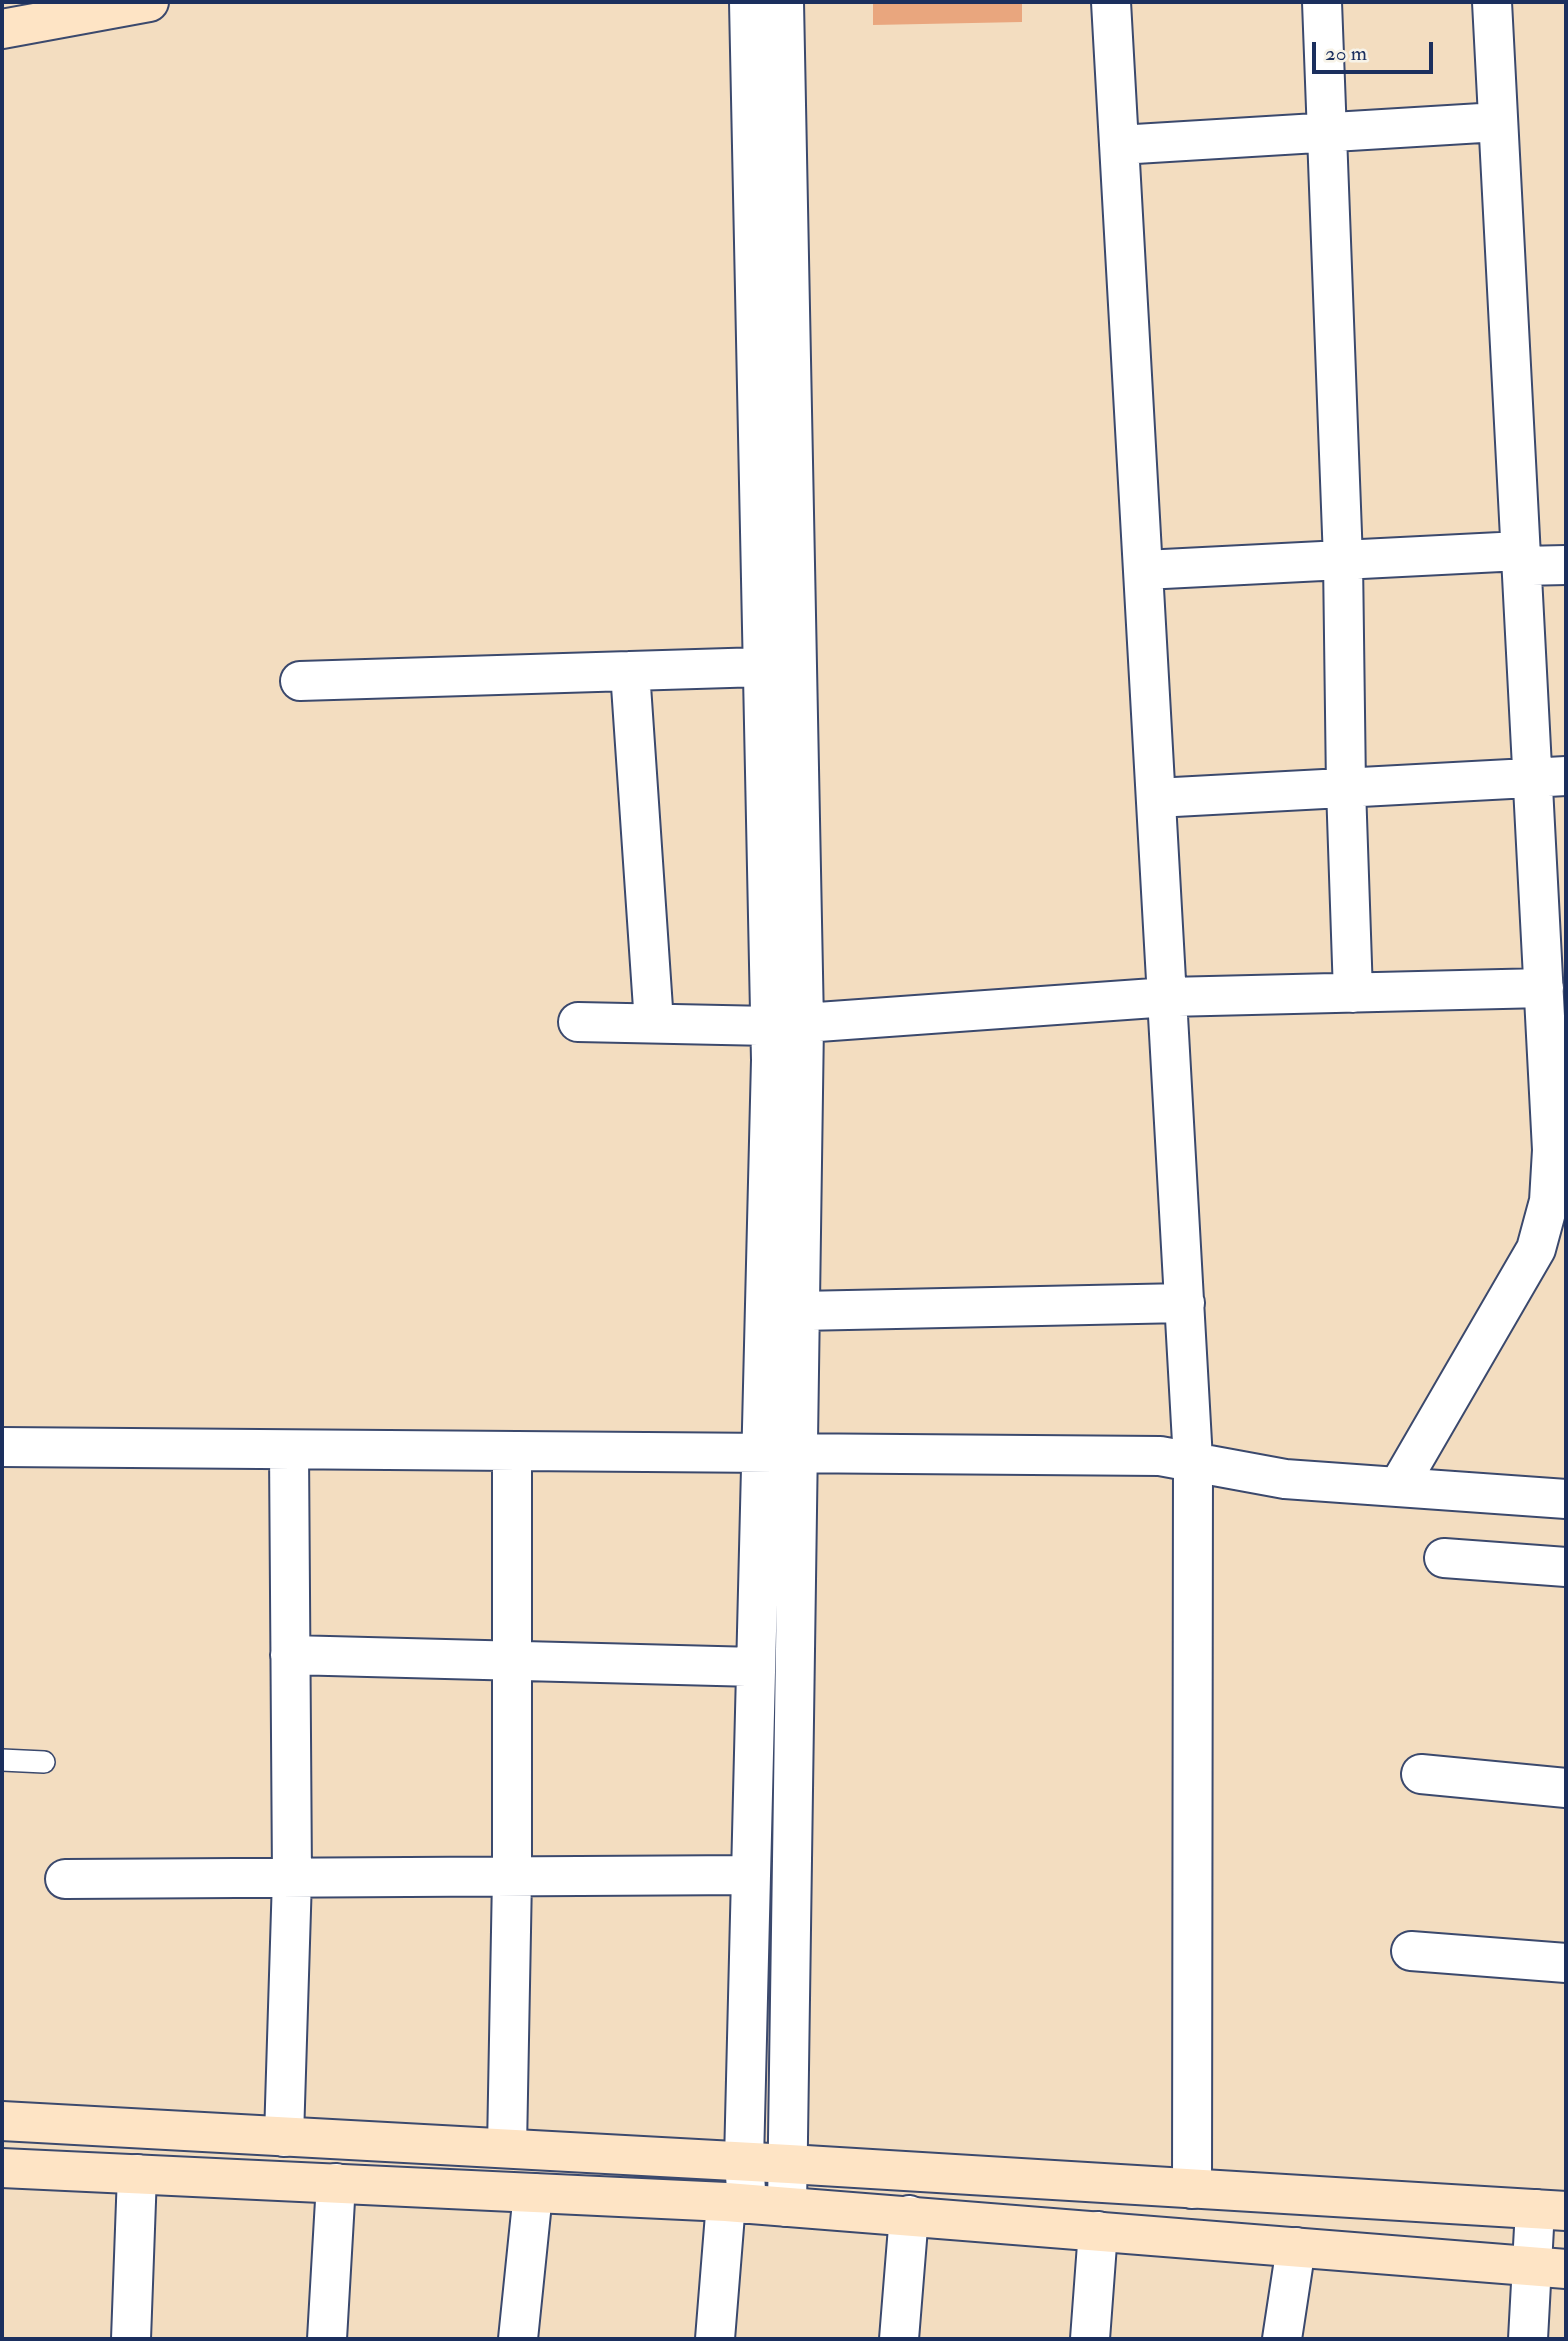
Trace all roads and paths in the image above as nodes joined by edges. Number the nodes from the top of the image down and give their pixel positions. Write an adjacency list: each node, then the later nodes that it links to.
1 (149, 2): 7 (street)
2 (749, 2): 15 (street)
3 (784, 2): 26 (street)
4 (1111, 2): 10 (street)
5 (1322, 2): 9 (street)
6 (1492, 2): 8 (street)
7 (2, 29)
8 (1498, 122): 9 (street); 11 (street)
9 (1327, 133): 10 (street); 12 (street)
10 (1119, 145): 14 (street)
11 (1521, 558): 12 (street); 13 (street); 18 (street)
12 (1343, 560): 14 (street); 19 (street)
13 (1566, 565)
14 (1144, 570): 20 (street)
15 (762, 667): 16 (street); 26 (street)
16 (631, 671): 17 (street); 25 (street)
17 (300, 681)
18 (1549, 778): 19 (street); 21 (street)
19 (1346, 788): 20 (street); 22 (street)
20 (1156, 798): 23 (street)
21 (1544, 988): 22 (street); 35 (street)
22 (1353, 993): 23 (street)
23 (1168, 997): 26 (street); 27 (street)
24 (578, 1022): 25 (street)
25 (654, 1023): 26 (street)
26 (787, 1024): 28 (street); 32 (street)
27 (1185, 1303): 28 (street); 34 (street)
28 (800, 1311): 33 (street)
29 (2, 1447): 30 (street)
30 (289, 1450): 31 (street); 39 (street)
31 (512, 1452): 32 (street); 40 (street)
32 (761, 1454): 33 (street); 41 (street)
33 (798, 1454): 34 (street); 56 (street)
34 (1193, 1460): 35 (street); 60 (street)
35 (1398, 1487): 36 (street)
36 (1566, 1499)
37 (1444, 1558): 38 (street)
38 (1566, 1567)
39 (290, 1655): 40 (street); 48 (street)
40 (512, 1661): 41 (street); 47 (street)
41 (756, 1667): 46 (street)
42 (2, 1760): 43 (lane)
43 (44, 1762)
44 (1421, 1774): 45 (street)
45 (1566, 1788)
46 (751, 1875): 47 (street); 55 (street)
47 (512, 1877): 48 (street); 54 (street)
48 (292, 1878): 49 (street); 53 (street)
49 (65, 1879)
50 (1411, 1951): 51 (street)
51 (1566, 1963)
52 (2, 2121): 53 (street)
53 (284, 2137): 54 (street)
54 (507, 2148): 55 (street)
55 (744, 2161): 56 (street); 62 (street)
56 (789, 2164): 60 (street); 63 (street)
57 (2, 2168): 58 (street)
58 (137, 2174): 59 (street); 69 (street)
59 (336, 2183): 61 (street); 70 (street)
60 (1192, 2189): 64 (street)
61 (533, 2193): 62 (street); 71 (street)
62 (736, 2203): 63 (street); 72 (street)
63 (787, 2207): 65 (street)
64 (1550, 2210): 68 (street)
65 (909, 2215): 66 (street); 73 (street)
66 (1098, 2231): 67 (street); 74 (street)
67 (1296, 2247): 68 (street); 75 (street)
68 (1548, 2267): 76 (street)
69 (131, 2339)
70 (327, 2339)
71 (518, 2339)
72 (715, 2339)
73 (900, 2339)
74 (1090, 2339)
75 (1282, 2339)
76 (1528, 2339)

